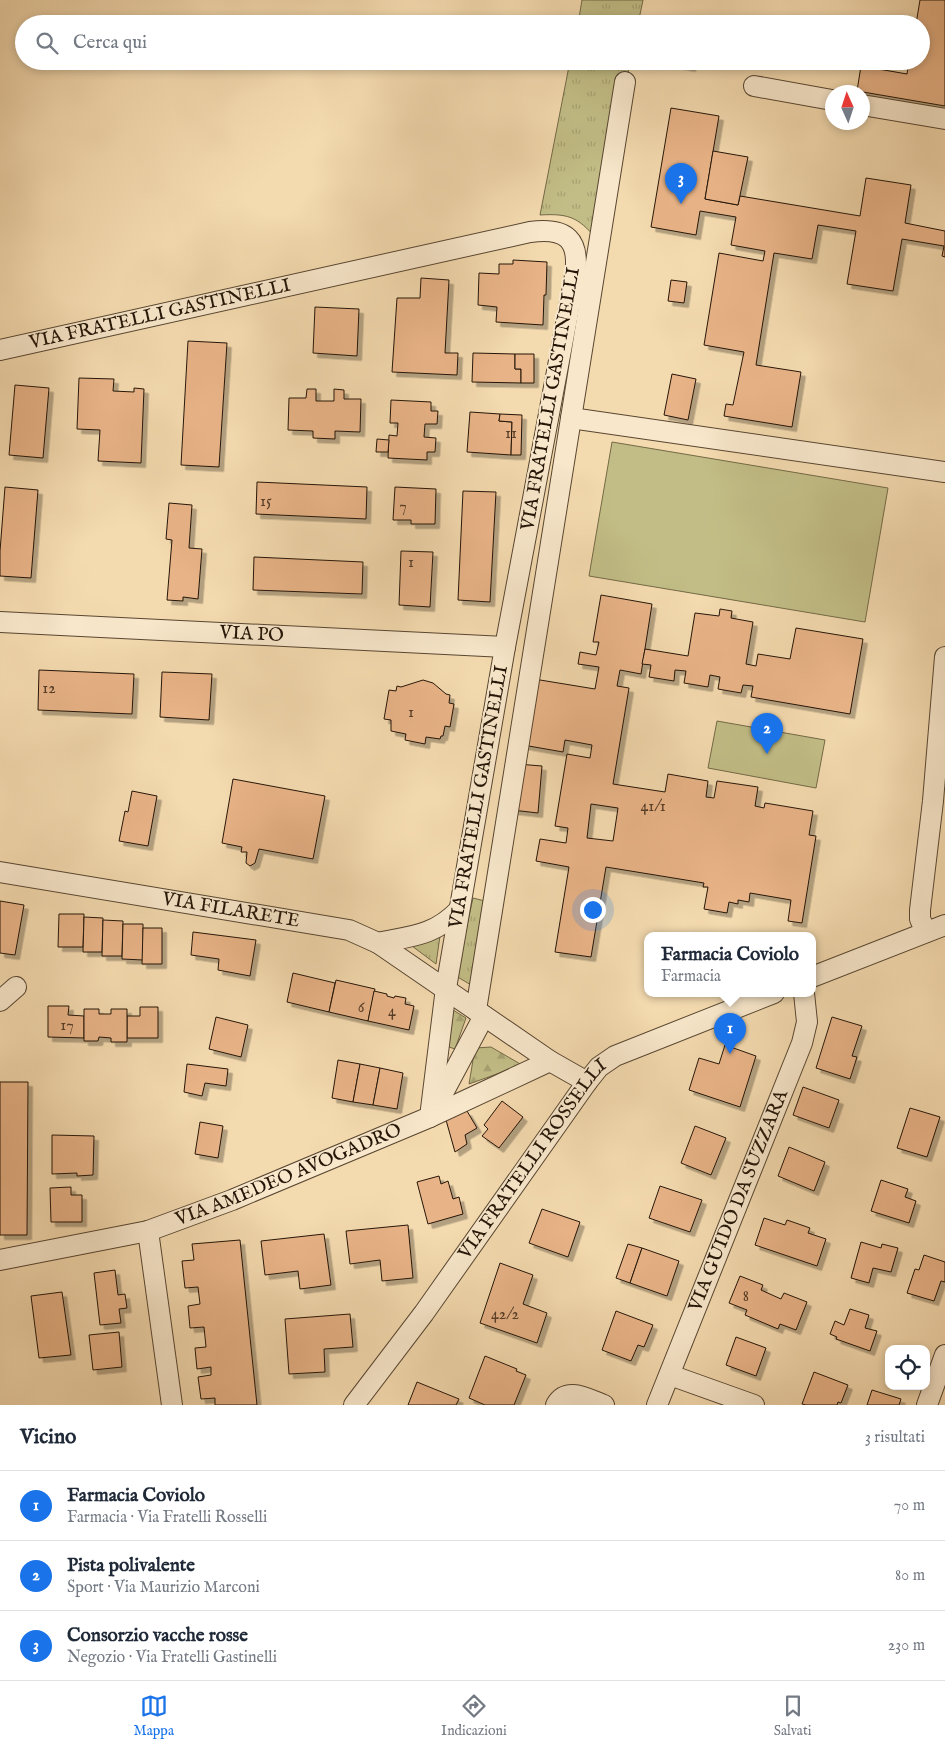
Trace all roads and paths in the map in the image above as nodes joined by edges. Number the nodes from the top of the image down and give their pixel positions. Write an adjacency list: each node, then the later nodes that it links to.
1 (625, 82): 7 (street)
2 (754, 86): 3 (street)
3 (825, 99)
4 (870, 106): 5 (street)
5 (945, 119)
6 (0, 350): 10 (street, VIA FRATELLI GASTINELLI)
7 (571, 418): 8 (street); 23 (street)
8 (945, 472)
9 (0, 622): 10 (street, VIA PO)
10 (505, 647): 13 (street, VIA FRATELLI GASTINELLI)
11 (945, 657): 15 (street)
12 (0, 872): 16 (street, VIA FILARETE)
13 (459, 910): 16 (street); 19 (street, VIA FRATELLI GASTINELLI)
14 (945, 925): 15 (street)
15 (926, 932): 17 (street)
16 (378, 943): 19 (street, VIA FILARETE)
17 (816, 975)
18 (16, 987): 22 (street)
19 (446, 988): 23 (street); 26 (street, VIA FRATELLI GASTINELLI)
20 (764, 997): 25 (street, VIA FRATELLI ROSSELLI)
21 (804, 997): 30 (street, VIA GUIDO DA SUZZARA)
22 (0, 1001)
23 (480, 1013): 24 (street); 26 (street)
24 (550, 1061): 25 (street); 26 (street, VIA AMEDEO AVOGADRO)
25 (587, 1082): 32 (street, VIA FRATELLI ROSSELLI)
26 (430, 1117): 27 (street, VIA AMEDEO AVOGADRO)
27 (148, 1231): 28 (street, VIA AMEDEO AVOGADRO); 31 (street)
28 (0, 1260)
29 (945, 1355): 37 (street)
30 (670, 1375): 35 (street, VIA GUIDO DA SUZZARA); 36 (street)
31 (172, 1405)
32 (354, 1405)
33 (556, 1405): 34 (street)
34 (604, 1405)
35 (657, 1405)
36 (754, 1405)
37 (927, 1405)

